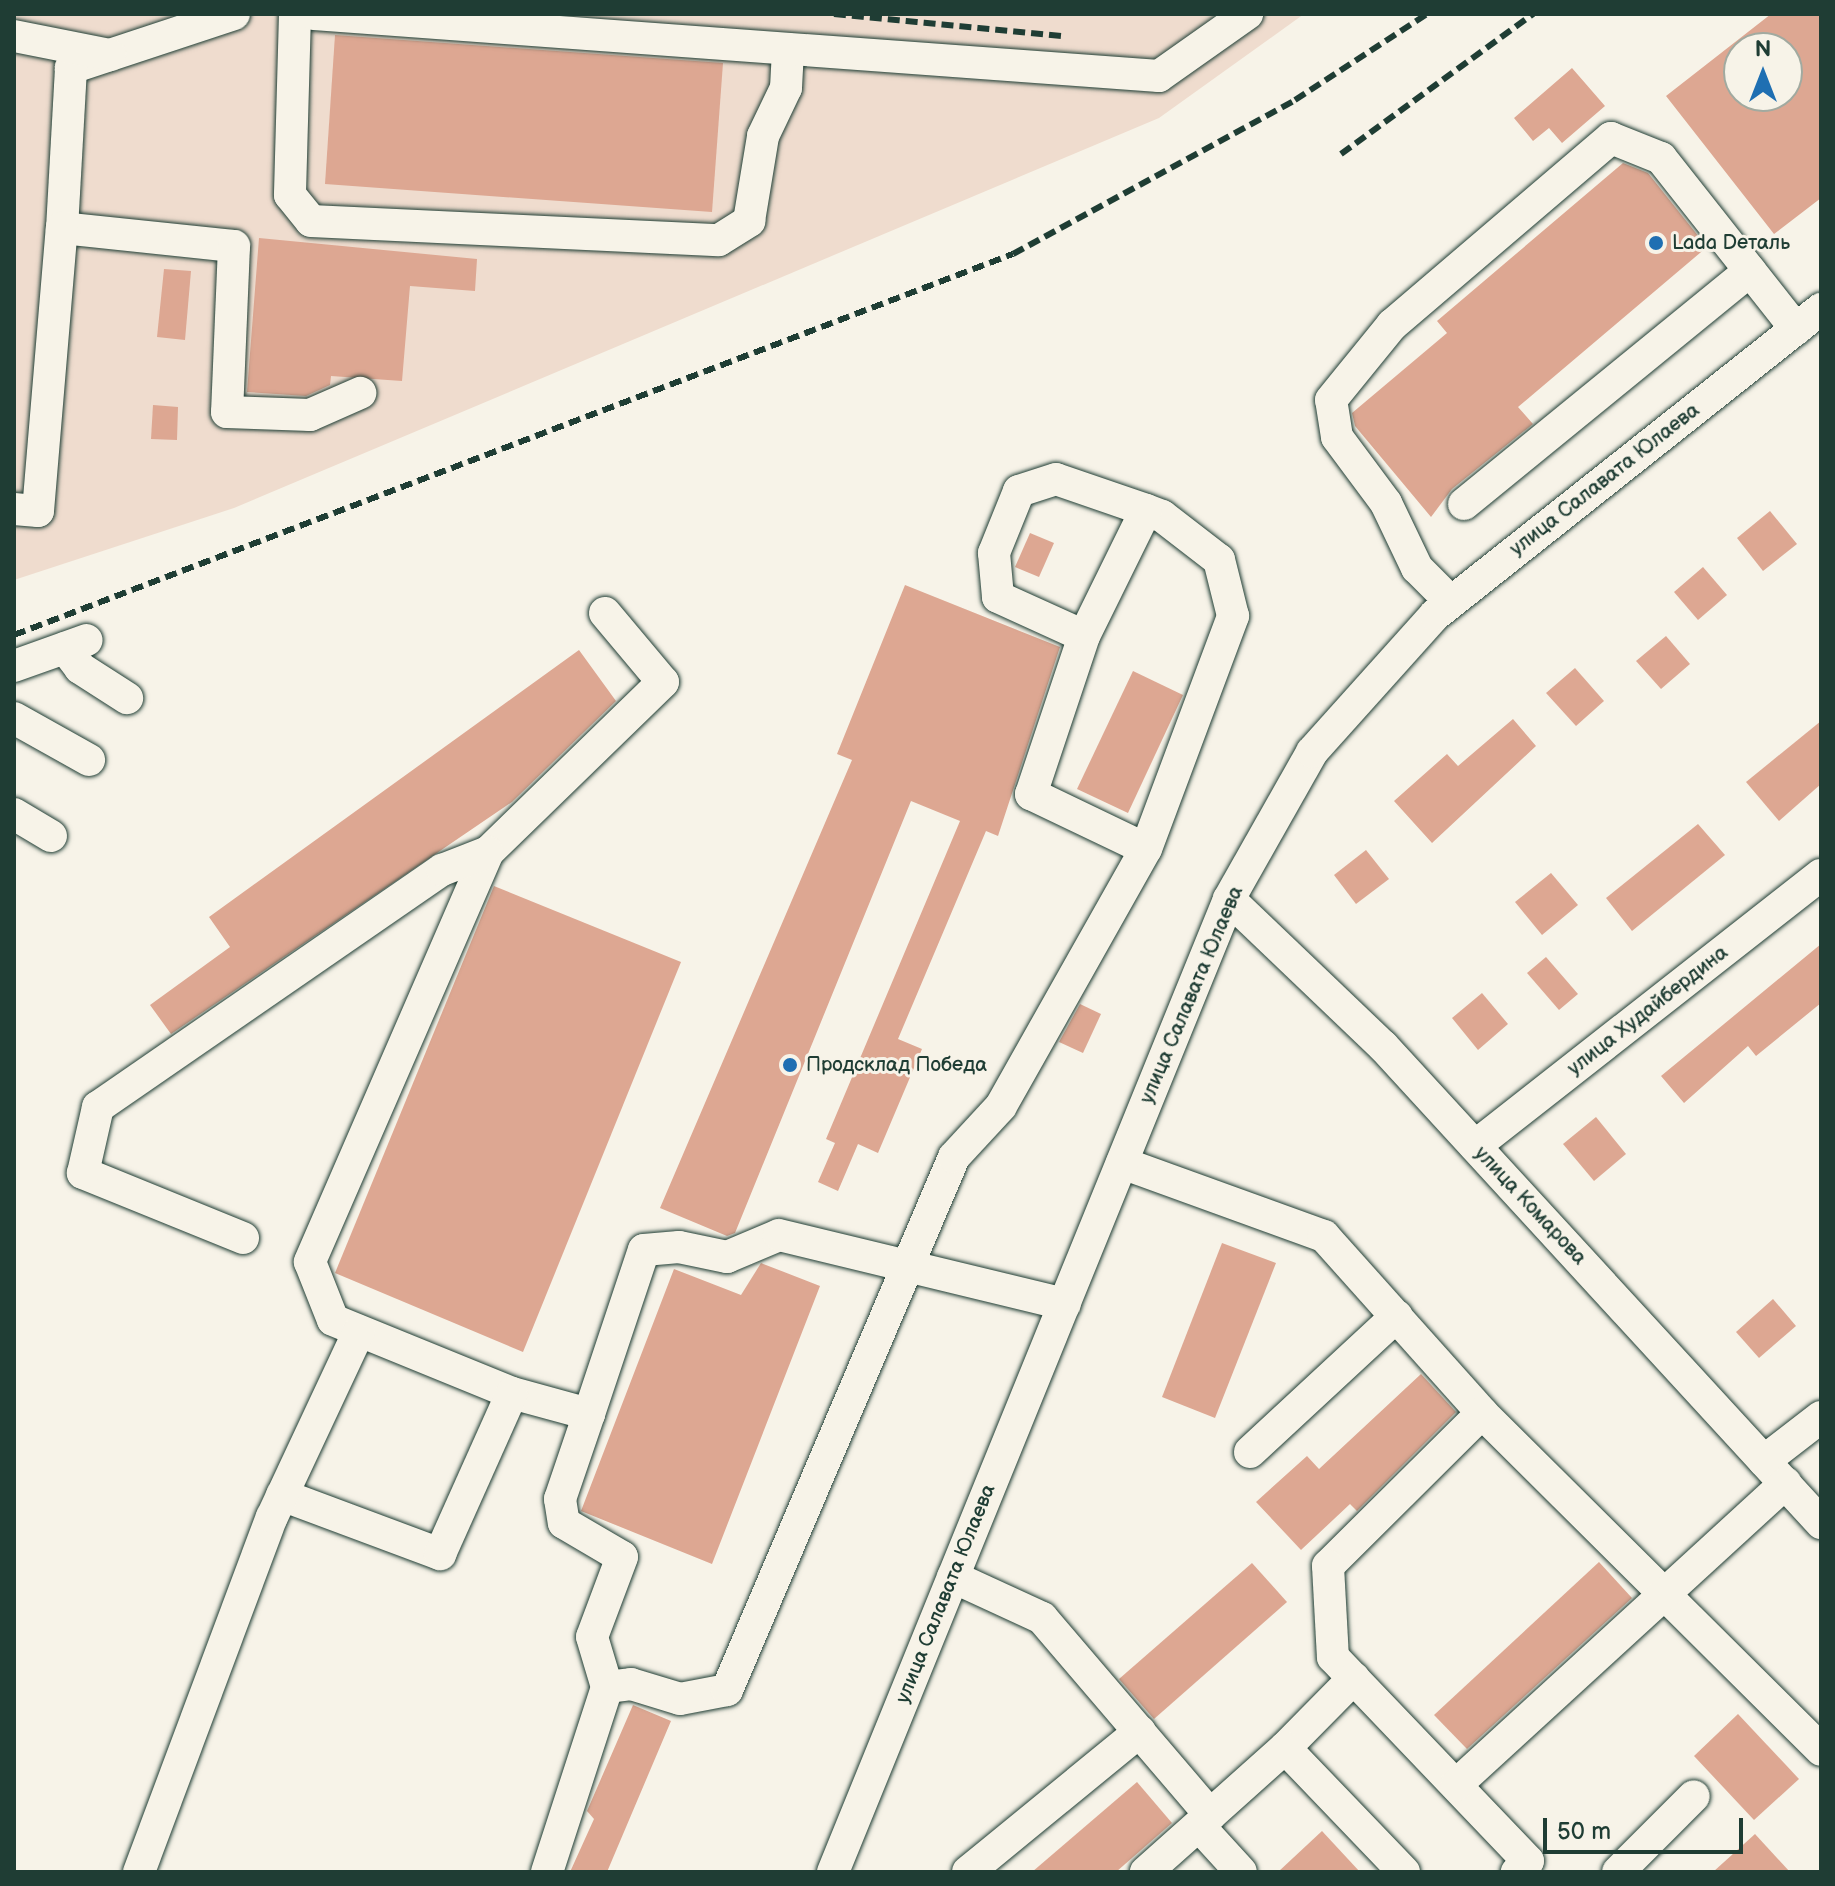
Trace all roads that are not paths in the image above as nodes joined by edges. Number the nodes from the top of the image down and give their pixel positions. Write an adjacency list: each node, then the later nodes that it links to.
1 (234, 14): 7 (street)
2 (295, 14): 6 (street)
3 (314, 14): 6 (street)
4 (1247, 14): 6 (street)
5 (14, 36): 7 (street)
6 (788, 49)
7 (110, 55): 8 (street)
8 (62, 228): 12 (street); 14 (street)
9 (1750, 271): 11 (street); 13 (street); 16 (street)
10 (1821, 309): 11 (street, улица Салавата Юлаева)
11 (1796, 329): 16 (street, улица Салавата Юлаева)
12 (360, 393)
13 (1464, 504)
14 (14, 509)
15 (1146, 510): 18 (street); 18 (street); 25 (street)
16 (1451, 602): 28 (street, улица Салавата Юлаева)
17 (605, 613): 26 (street)
18 (1084, 636): 25 (street)
19 (14, 666): 20 (street)
20 (127, 698)
21 (14, 718): 22 (street)
22 (89, 760)
23 (14, 814): 24 (street)
24 (51, 836)
25 (1146, 849): 32 (street)
26 (488, 852): 31 (street); 35 (street)
27 (1821, 875): 29 (street, улица Худайбердина)
28 (1229, 899): 29 (street, улица Комарова); 30 (street, улица Салавата Юлаева)
29 (1475, 1146): 41 (street, улица Комарова)
30 (1122, 1163): 33 (street, улица Салавата Юлаева); 34 (street)
31 (243, 1238)
32 (907, 1260): 33 (street); 38 (street); 47 (street)
33 (1065, 1304): 44 (street, улица Салавата Юлаева)
34 (1397, 1316): 37 (street); 40 (street)
35 (359, 1331): 36 (street); 42 (street)
36 (512, 1393): 38 (street); 42 (street)
37 (1482, 1413): 45 (street); 46 (street)
38 (589, 1414): 47 (street)
39 (1821, 1417): 41 (street)
40 (1250, 1452)
41 (1774, 1472): 43 (street, улица Комарова); 45 (street)
42 (282, 1495): 54 (street)
43 (1821, 1523)
44 (953, 1577): 48 (street); 56 (street, улица Салавата Юлаева)
45 (1665, 1593): 50 (street); 51 (street)
46 (1354, 1678): 49 (street); 51 (street)
47 (607, 1687): 55 (street)
48 (1140, 1731): 53 (street); 57 (street)
49 (1285, 1748): 53 (street); 60 (street)
50 (1821, 1750)
51 (1456, 1785): 61 (street)
52 (1694, 1796): 62 (street)
53 (1204, 1820): 58 (street); 59 (street)
54 (139, 1872)
55 (547, 1872)
56 (833, 1872)
57 (968, 1872)
58 (1146, 1872)
59 (1241, 1872)
60 (1404, 1872)
61 (1517, 1872)
62 (1618, 1872)

